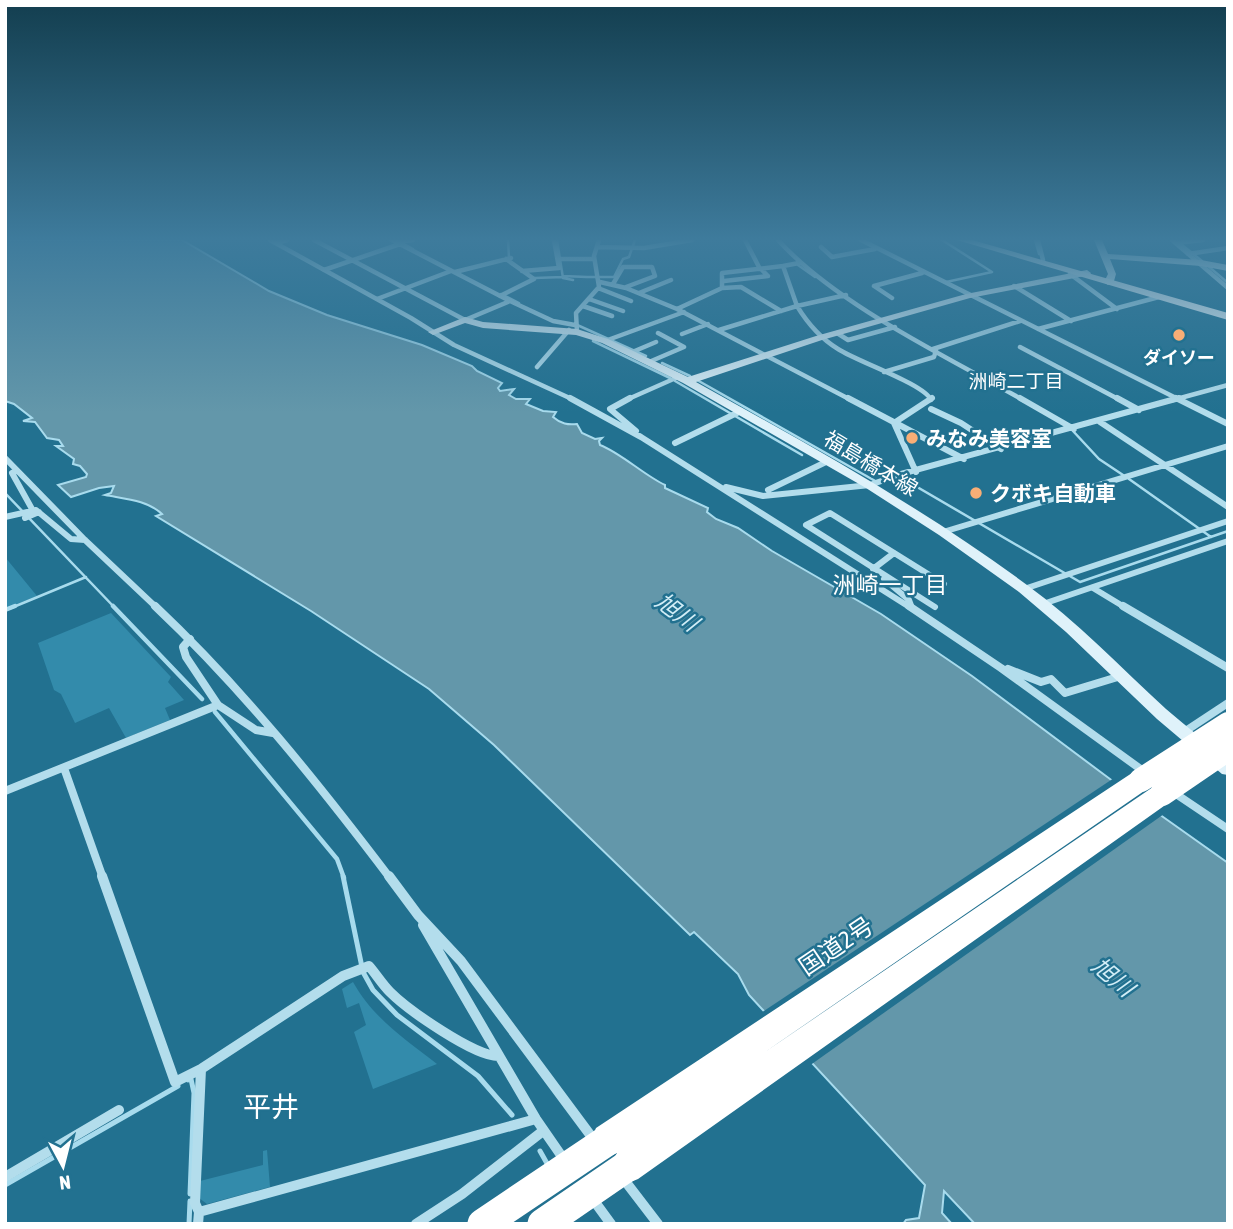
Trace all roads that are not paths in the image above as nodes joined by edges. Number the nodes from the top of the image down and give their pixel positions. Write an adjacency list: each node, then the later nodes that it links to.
1 (374, 297): 19 (street)
2 (382, 297): 19 (street)
3 (421, 297): 31 (street)
4 (505, 297): 22 (street)
5 (627, 297): 21 (street)
6 (648, 297): 28 (street)
7 (706, 297): 28 (street)
8 (758, 297): 27 (street)
9 (794, 297): 24 (street)
10 (834, 297): 24 (street)
11 (848, 297): 32 (street)
12 (964, 297): 32 (main road)
13 (972, 297): 33 (street)
14 (1032, 297): 34 (street)
15 (1104, 297): 25 (street)
16 (1158, 297): 25 (street)
17 (1160, 297): 29 (main road)
18 (1166, 297): 29 (main road)
19 (377, 299): 40 (street)
20 (589, 299): 23 (street); 26 (street)
21 (631, 300)
22 (510, 301): 31 (street); 36 (street)
23 (583, 306): 30 (street); 36 (street)
24 (797, 306): 27 (street); 44 (street)
25 (1117, 309): 34 (street)
26 (623, 311)
27 (781, 311): 39 (street)
28 (681, 312): 35 (street); 45 (street)
29 (1228, 315)
30 (612, 316)
31 (465, 320): 36 (main road, 福島橋本線); 40 (main road)
32 (883, 320): 37 (street); 42 (main road)
33 (1020, 321): 38 (street); 48 (street)
34 (1071, 321): 38 (street)
35 (706, 325): 39 (street); 43 (street)
36 (574, 327): 45 (main road, 福島橋本線); 52 (street)
37 (894, 327): 42 (street); 48 (street)
38 (1039, 329): 56 (street)
39 (719, 330): 50 (street)
40 (433, 332): 64 (street)
41 (658, 333): 51 (street)
42 (837, 333): 44 (main road)
43 (682, 334)
44 (819, 338): 50 (main road); 53 (street)
45 (609, 339): 49 (main road, 福島橋本線)
46 (656, 342): 49 (street)
47 (1020, 347): 58 (street)
48 (935, 351): 53 (street); 63 (street)
49 (634, 352): 51 (main road, 福島橋本線)
50 (765, 355): 54 (main road); 61 (street)
51 (649, 362): 54 (main road, 福島橋本線)
52 (537, 367)
53 (884, 372): 61 (street)
54 (682, 379): 59 (main road, 福島橋本線); 64 (street)
55 (1228, 385): 56 (street)
56 (1180, 399): 58 (street); 62 (street)
57 (931, 409): 67 (street)
58 (1140, 411): 60 (street)
59 (737, 414): 65 (street); 70 (main road, 福島橋本線)
60 (1100, 422): 63 (street); 71 (street)
61 (894, 423): 69 (street); 73 (street)
62 (1228, 425)
63 (1075, 429): 67 (street)
64 (641, 438): 75 (street)
65 (675, 443)
66 (1228, 446): 71 (street)
67 (1001, 449): 69 (street)
68 (5, 458): 72 (street)
69 (964, 459): 73 (street)
70 (828, 461): 74 (main road, 福島橋本線); 76 (street)
71 (1163, 465): 77 (street); 81 (street)
72 (11, 471): 78 (street); 82 (street)
73 (916, 472): 74 (street)
74 (875, 483): 75 (street); 81 (main road, 福島橋本線)
75 (714, 484): 91 (street)
76 (768, 490)
77 (1228, 507)
78 (28, 513): 79 (street); 82 (street)
79 (5, 517)
80 (1228, 521): 88 (street)
81 (943, 532): 88 (main road, 福島橋本線)
82 (85, 540): 92 (street)
83 (1228, 541): 87 (street)
84 (894, 553): 85 (street); 85 (street); 86 (street)
85 (873, 568): 90 (street); 91 (street)
86 (944, 584)
87 (1091, 588): 89 (street); 94 (street)
88 (1024, 589): 89 (main road, 福島橋本線)
89 (1042, 604): 95 (main road, 福島橋本線)
90 (935, 607)
91 (912, 608): 93 (street)
92 (190, 639): 97 (street); 99 (street)
93 (1001, 668): 95 (street); 104 (street)
94 (1228, 668)
95 (1122, 676): 100 (main road, 福島橋本線)
96 (1228, 703): 100 (street)
97 (218, 705): 99 (street); 102 (street)
98 (1228, 724): 118 (highway, 国道2号, bridge)
99 (273, 733): 108 (street)
100 (1184, 733): 103 (main road, 福島橋本線)
101 (1228, 749): 119 (highway, bridge)
102 (64, 768): 106 (street); 110 (street)
103 (1228, 769)
104 (1155, 779)
105 (1166, 787): 107 (street)
106 (5, 791)
107 (1228, 829)
108 (418, 915): 109 (street); 120 (street)
109 (498, 1056): 110 (street); 112 (street)
110 (201, 1069): 115 (street)
111 (119, 1110): 114 (street)
112 (536, 1119): 113 (street); 115 (street)
113 (543, 1131): 116 (street); 117 (street)
114 (5, 1177)
115 (198, 1218)
116 (609, 1223)
117 (416, 1224)
118 (483, 1224)
119 (544, 1224)
120 (658, 1224)

